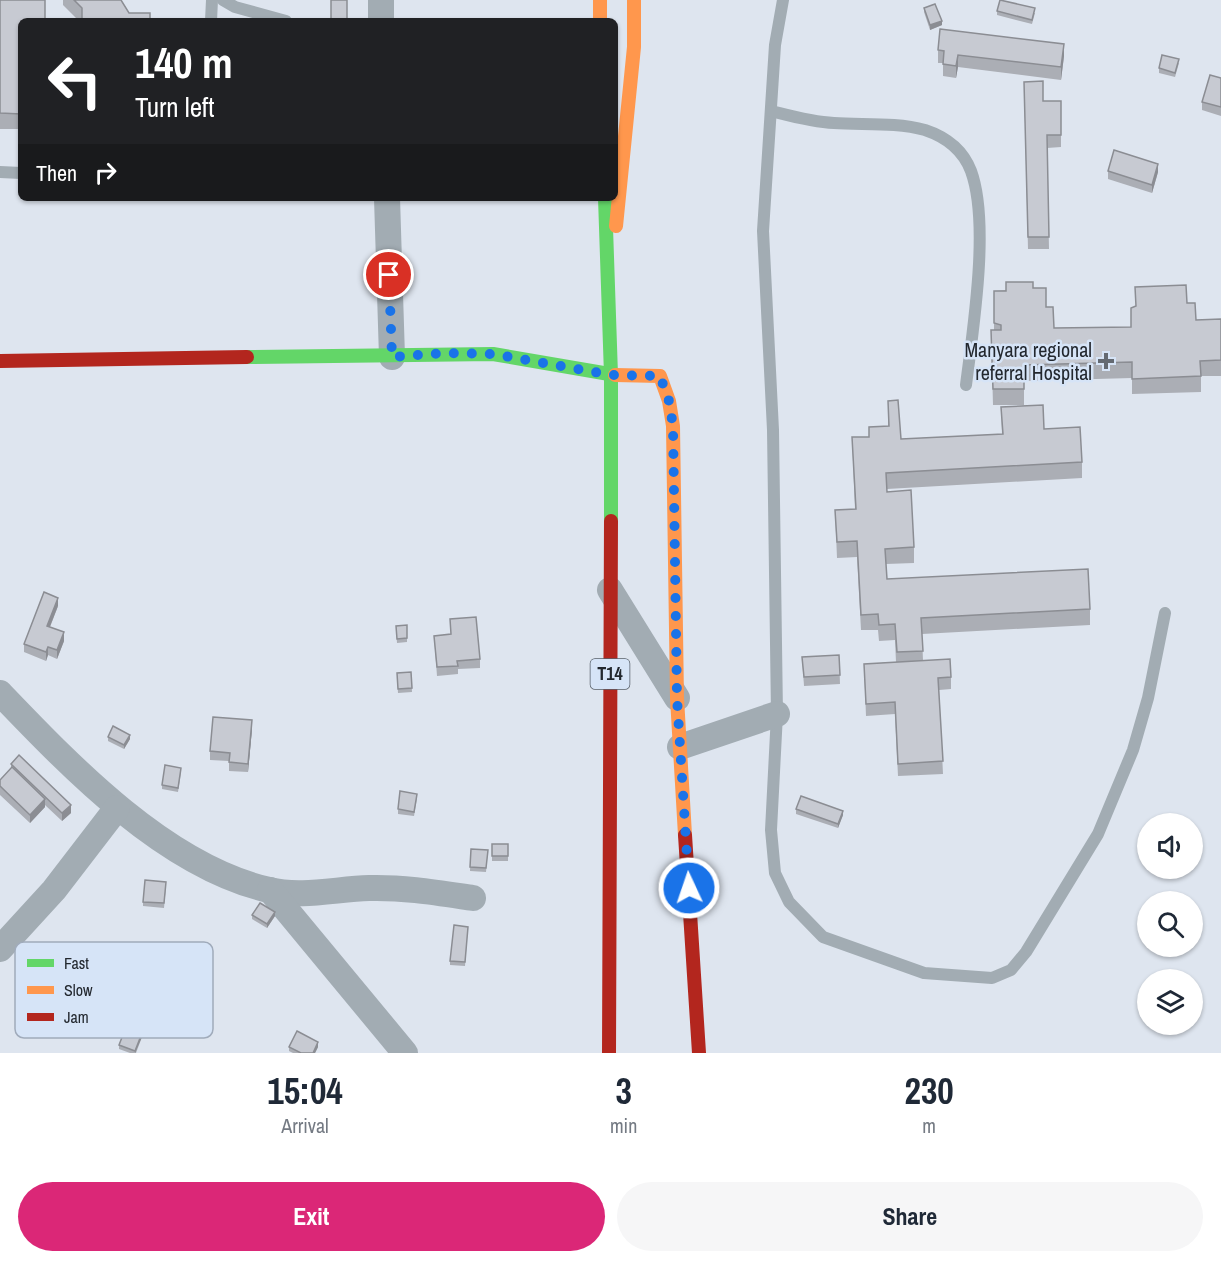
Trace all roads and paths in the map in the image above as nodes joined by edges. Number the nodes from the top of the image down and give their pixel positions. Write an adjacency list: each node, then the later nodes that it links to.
1 (212, 0): 7 (lane)
2 (222, 0): 8 (lane)
3 (381, 0): 9 (street)
4 (600, 0): 10 (main road)
5 (634, 0): 14 (main road, T14)
6 (783, 0): 11 (lane)
7 (211, 18)
8 (275, 18)
9 (381, 18)
10 (600, 18)
11 (771, 111): 22 (lane); 27 (lane)
12 (0, 172): 13 (lane)
13 (18, 172)
14 (618, 200)
15 (387, 201): 19 (street)
16 (606, 201): 18 (main road, T14)
17 (618, 201): 18 (main road, T14)
18 (608, 296): 21 (main road, T14)
19 (392, 357): 20 (main road); 21 (main road)
20 (0, 361)
21 (611, 375): 23 (main road, T14); 26 (main road)
22 (966, 385)
23 (610, 590): 26 (street); 34 (main road, T14)
24 (1165, 614): 27 (lane)
25 (0, 693): 29 (street)
26 (677, 698): 28 (main road)
27 (777, 714): 28 (street)
28 (680, 747): 35 (main road)
29 (117, 807): 30 (street); 32 (street)
30 (270, 891): 31 (street); 33 (street)
31 (473, 898)
32 (0, 949)
33 (405, 1053)
34 (609, 1053)
35 (699, 1053)

